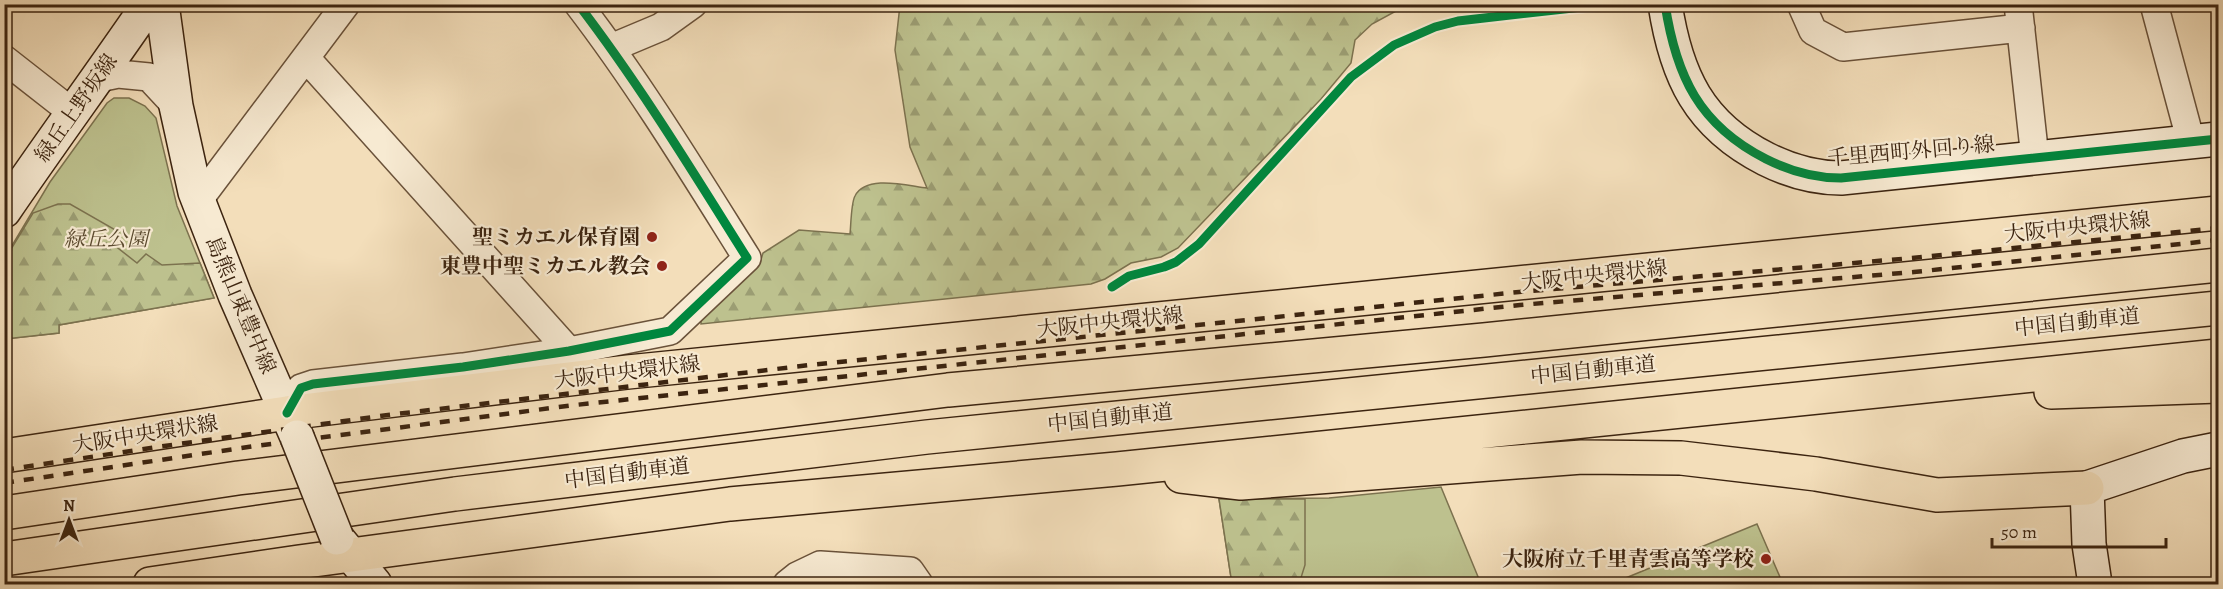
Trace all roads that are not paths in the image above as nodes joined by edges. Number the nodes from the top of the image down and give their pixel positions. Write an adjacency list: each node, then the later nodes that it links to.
1 (149, 4): 13 (street, 緑丘上野坂線)
2 (162, 4): 14 (street, 島熊山東豊中線)
3 (346, 4): 11 (street)
4 (578, 4): 10 (street)
5 (693, 4): 10 (street)
6 (1665, 4): 17 (street, 千里西町外回り線)
7 (1801, 4): 9 (street)
8 (2154, 4): 16 (street)
9 (2020, 16): 17 (street)
10 (611, 48): 23 (street)
11 (306, 58): 18 (street); 23 (street)
12 (4, 59): 15 (street)
13 (99, 78): 14 (street); 15 (street, 緑丘上野坂線)
14 (176, 106): 18 (street, 島熊山東豊中線)
15 (73, 113): 19 (street, 緑丘上野坂線)
16 (2204, 141): 17 (street, 千里西町外回り線)
17 (2035, 158)
18 (198, 201): 27 (street, 島熊山東豊中線)
19 (4, 211)
20 (2218, 213): 27 (main road, 大阪中央環状線)
21 (2218, 265): 32 (main road, 中国自動車道)
22 (2218, 308): 34 (main road, 中国自動車道)
23 (569, 351): 27 (street)
24 (2218, 356): 26 (main road)
25 (2218, 386): 26 (main road)
26 (1821, 396): 30 (main road)
27 (292, 425): 29 (main road, 大阪中央環状線); 33 (street, 島熊山東豊中線, bridge)
28 (2218, 449): 31 (street)
29 (4, 456)
30 (1117, 469): 31 (main road); 33 (main road)
31 (2087, 488): 39 (street)
32 (4, 513)
33 (344, 547): 35 (main road); 36 (street, 島熊山東豊中線)
34 (4, 559)
35 (150, 585)
36 (375, 585)
37 (787, 585): 38 (street)
38 (919, 585)
39 (2095, 585)

